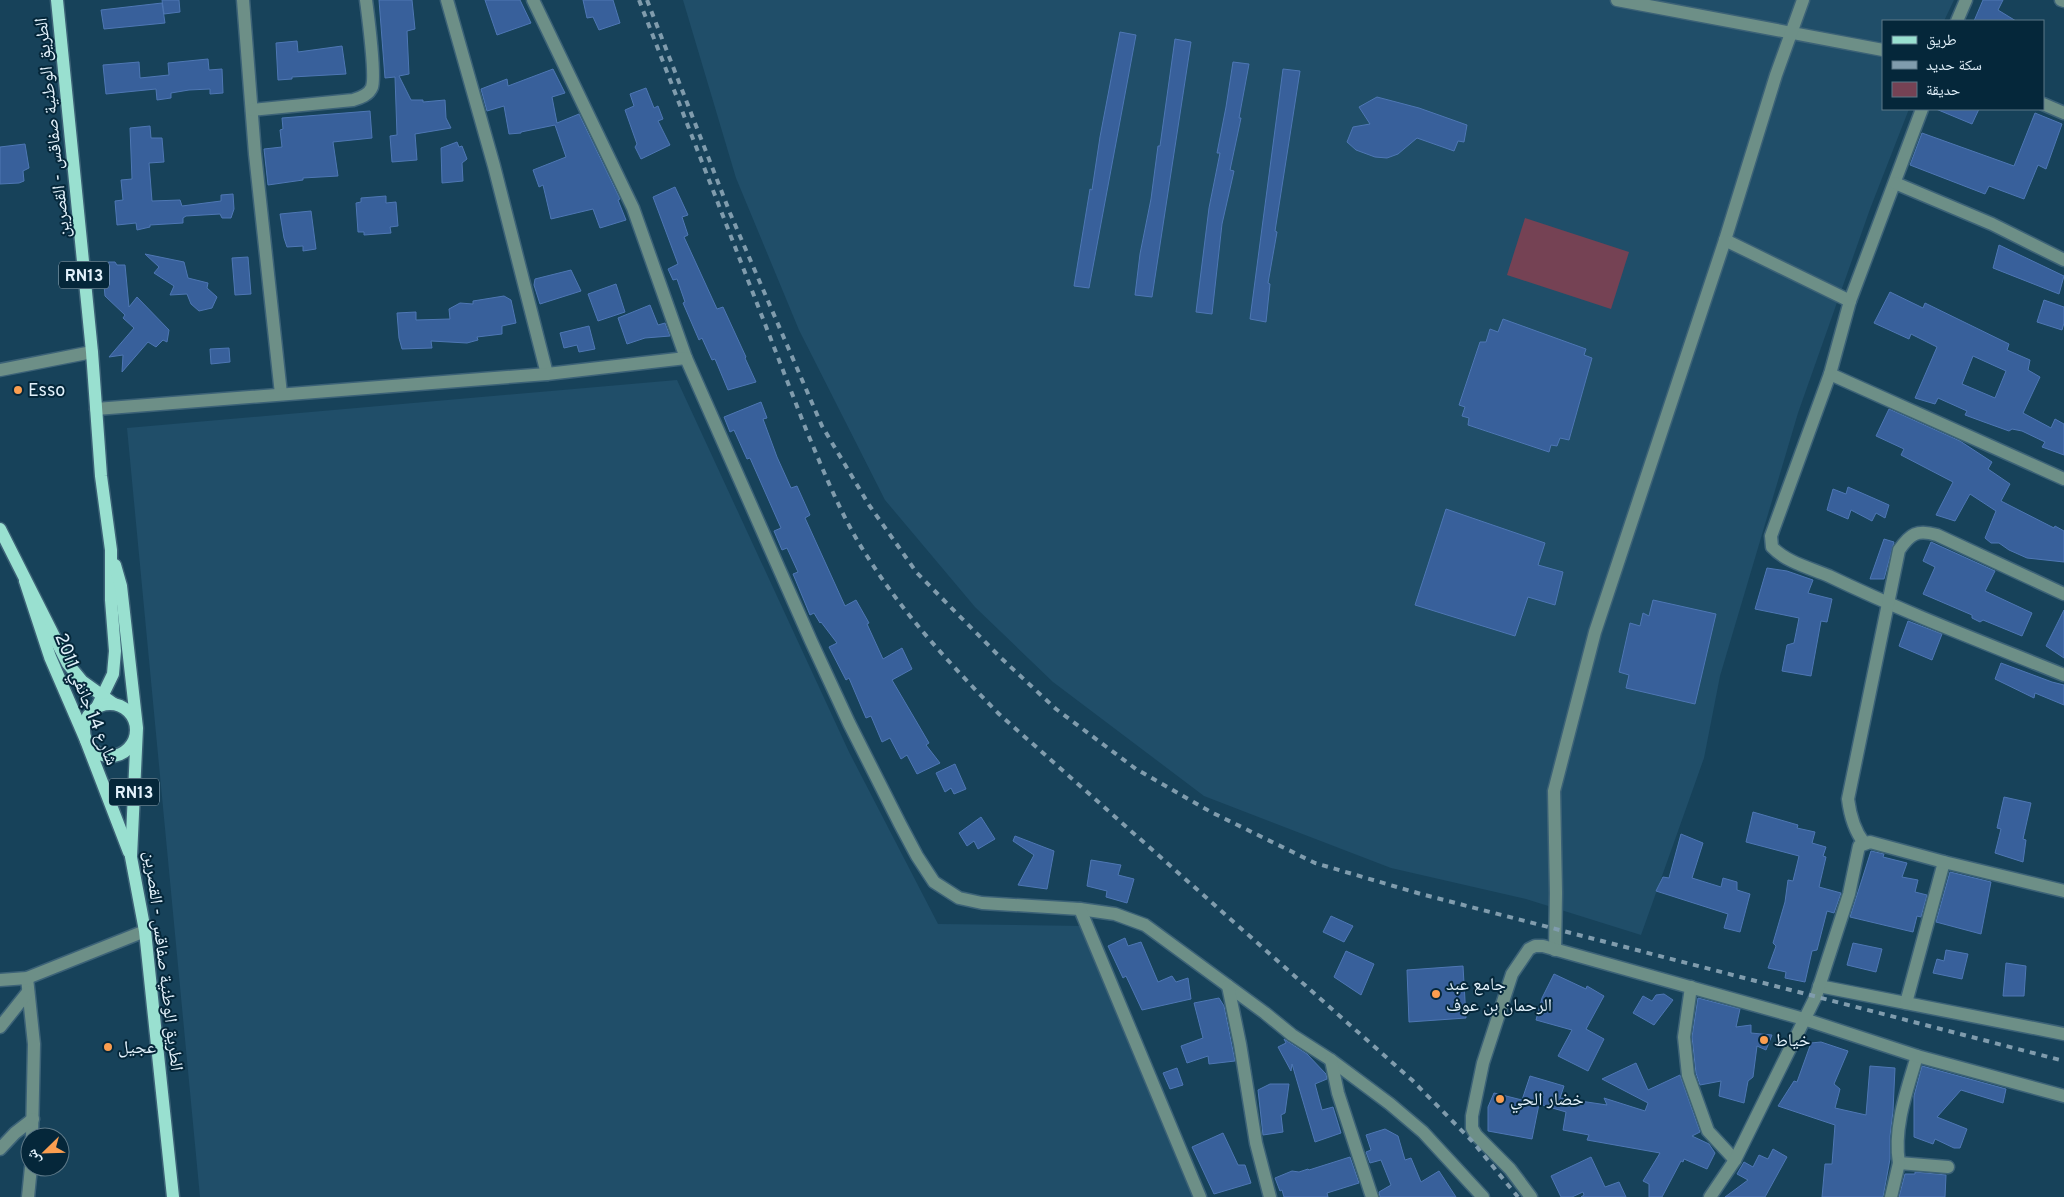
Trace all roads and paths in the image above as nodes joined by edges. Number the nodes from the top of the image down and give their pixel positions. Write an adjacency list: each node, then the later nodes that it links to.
1 (57, 0): 20 (main road, الطريق الوطنية صفاقس - القصرين / RN13)
2 (243, 0): 13 (street)
3 (366, 0): 13 (street)
4 (447, 0): 23 (street)
5 (533, 0): 21 (street)
6 (1617, 0): 10 (street)
7 (1803, 0): 10 (street)
8 (1966, 0): 9 (street)
9 (1957, 20)
10 (1792, 33): 11 (street); 17 (street)
11 (1882, 50)
12 (2044, 104): 15 (street)
13 (252, 110): 25 (street)
14 (1922, 110): 16 (street)
15 (2064, 113)
16 (1895, 183): 18 (street); 19 (street)
17 (1725, 240): 19 (street); 43 (street)
18 (2064, 260)
19 (1850, 301): 24 (street)
20 (92, 352): 22 (street); 26 (main road, الطريق الوطنية صفاقس - القصرين / RN13)
21 (686, 358): 23 (street); 41 (street)
22 (0, 370)
23 (547, 374): 25 (street)
24 (1830, 374): 27 (street); 32 (street)
25 (281, 394): 26 (street)
26 (96, 409): 29 (main road, الطريق الوطنية صفاقس - القصرين / RN13)
27 (2064, 480)
28 (0, 529): 30 (main road, شارع 14 جانفي 2011)
29 (111, 550): 34 (main road, الطريق الوطنية صفاقس - القصرين); 35 (main road, الطريق الوطنية صفاقس - القصرين / RN13)
30 (25, 581): 34 (main road, شارع 14 جانفي 2011); 36 (main road, شارع 14 جانفي 2011)
31 (2064, 594): 32 (street)
32 (1887, 604): 33 (street); 37 (street)
33 (2064, 675)
34 (100, 702): 35 (main road); 36 (main road)
35 (137, 728): 36 (main road); 38 (main road, الطريق الوطنية صفاقس - القصرين / RN13)
36 (85, 738): 38 (main road, شارع 14 جانفي 2011)
37 (1864, 843): 39 (street); 47 (street)
38 (131, 857): 42 (main road, الطريق الوطنية صفاقس - القصرين / RN13)
39 (1944, 862): 40 (street); 50 (street)
40 (2064, 891)
41 (1080, 909): 46 (street); 66 (street)
42 (145, 931): 44 (street); 65 (main road, الطريق الوطنية صفاقس - القصرين / RN13)
43 (1555, 950): 48 (street); 70 (street)
44 (27, 978): 45 (street); 49 (street)
45 (0, 980)
46 (1228, 986): 55 (street); 67 (street)
47 (1819, 986): 50 (street); 51 (street)
48 (1691, 987): 51 (street); 60 (street)
49 (28, 992): 52 (street); 57 (street)
50 (1906, 1003): 53 (street)
51 (1804, 1019): 54 (street); 60 (street)
52 (0, 1027)
53 (2064, 1034)
54 (1917, 1056): 56 (street); 61 (street)
55 (1331, 1060): 68 (street); 69 (street)
56 (2064, 1096)
57 (33, 1119): 58 (street); 59 (street)
58 (33, 1127)
59 (0, 1149)
60 (1735, 1160): 71 (street)
61 (1899, 1163): 62 (street); 72 (street)
62 (1948, 1167)
63 (30, 1177): 64 (street)
64 (28, 1197)
65 (173, 1197)
66 (1200, 1197)
67 (1270, 1197)
68 (1372, 1197)
69 (1483, 1197)
70 (1531, 1197)
71 (1710, 1197)
72 (1891, 1197)

